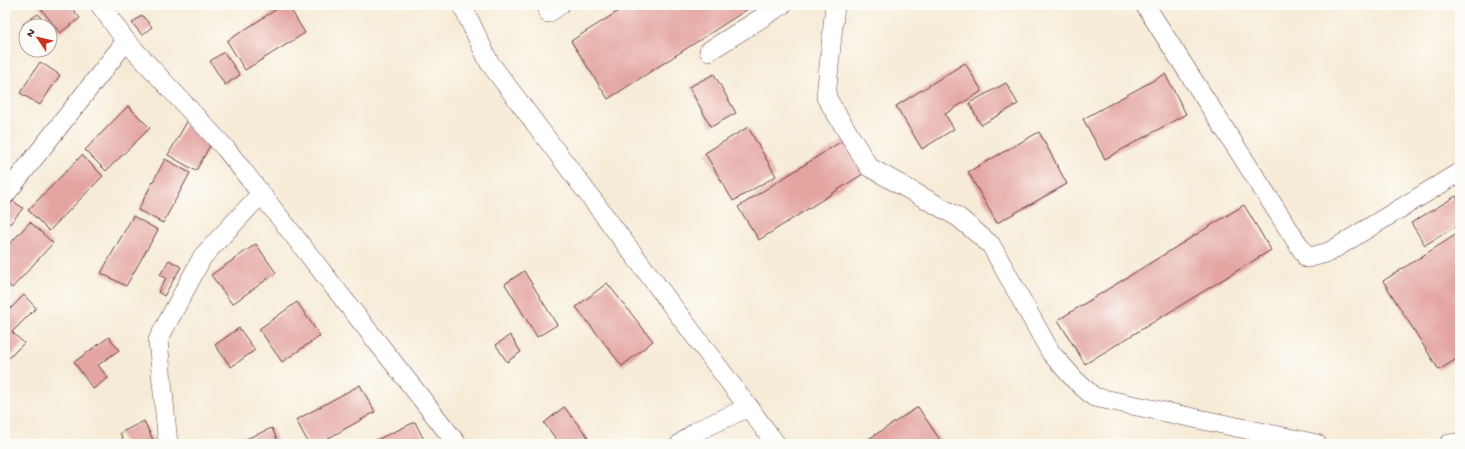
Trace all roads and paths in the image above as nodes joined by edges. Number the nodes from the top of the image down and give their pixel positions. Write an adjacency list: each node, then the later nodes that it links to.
1 (100, 5): 6 (street)
2 (462, 5): 11 (street)
3 (782, 5): 7 (street)
4 (834, 5): 17 (street)
5 (1145, 5): 8 (street)
6 (126, 41): 9 (street); 10 (street)
7 (709, 51)
8 (1460, 172)
9 (261, 194): 13 (street); 14 (street)
10 (5, 195)
11 (749, 407): 15 (street); 16 (street)
12 (1460, 443): 18 (street)
13 (168, 444)
14 (457, 444)
15 (680, 444)
16 (776, 444)
17 (1317, 444)
18 (1449, 444)

